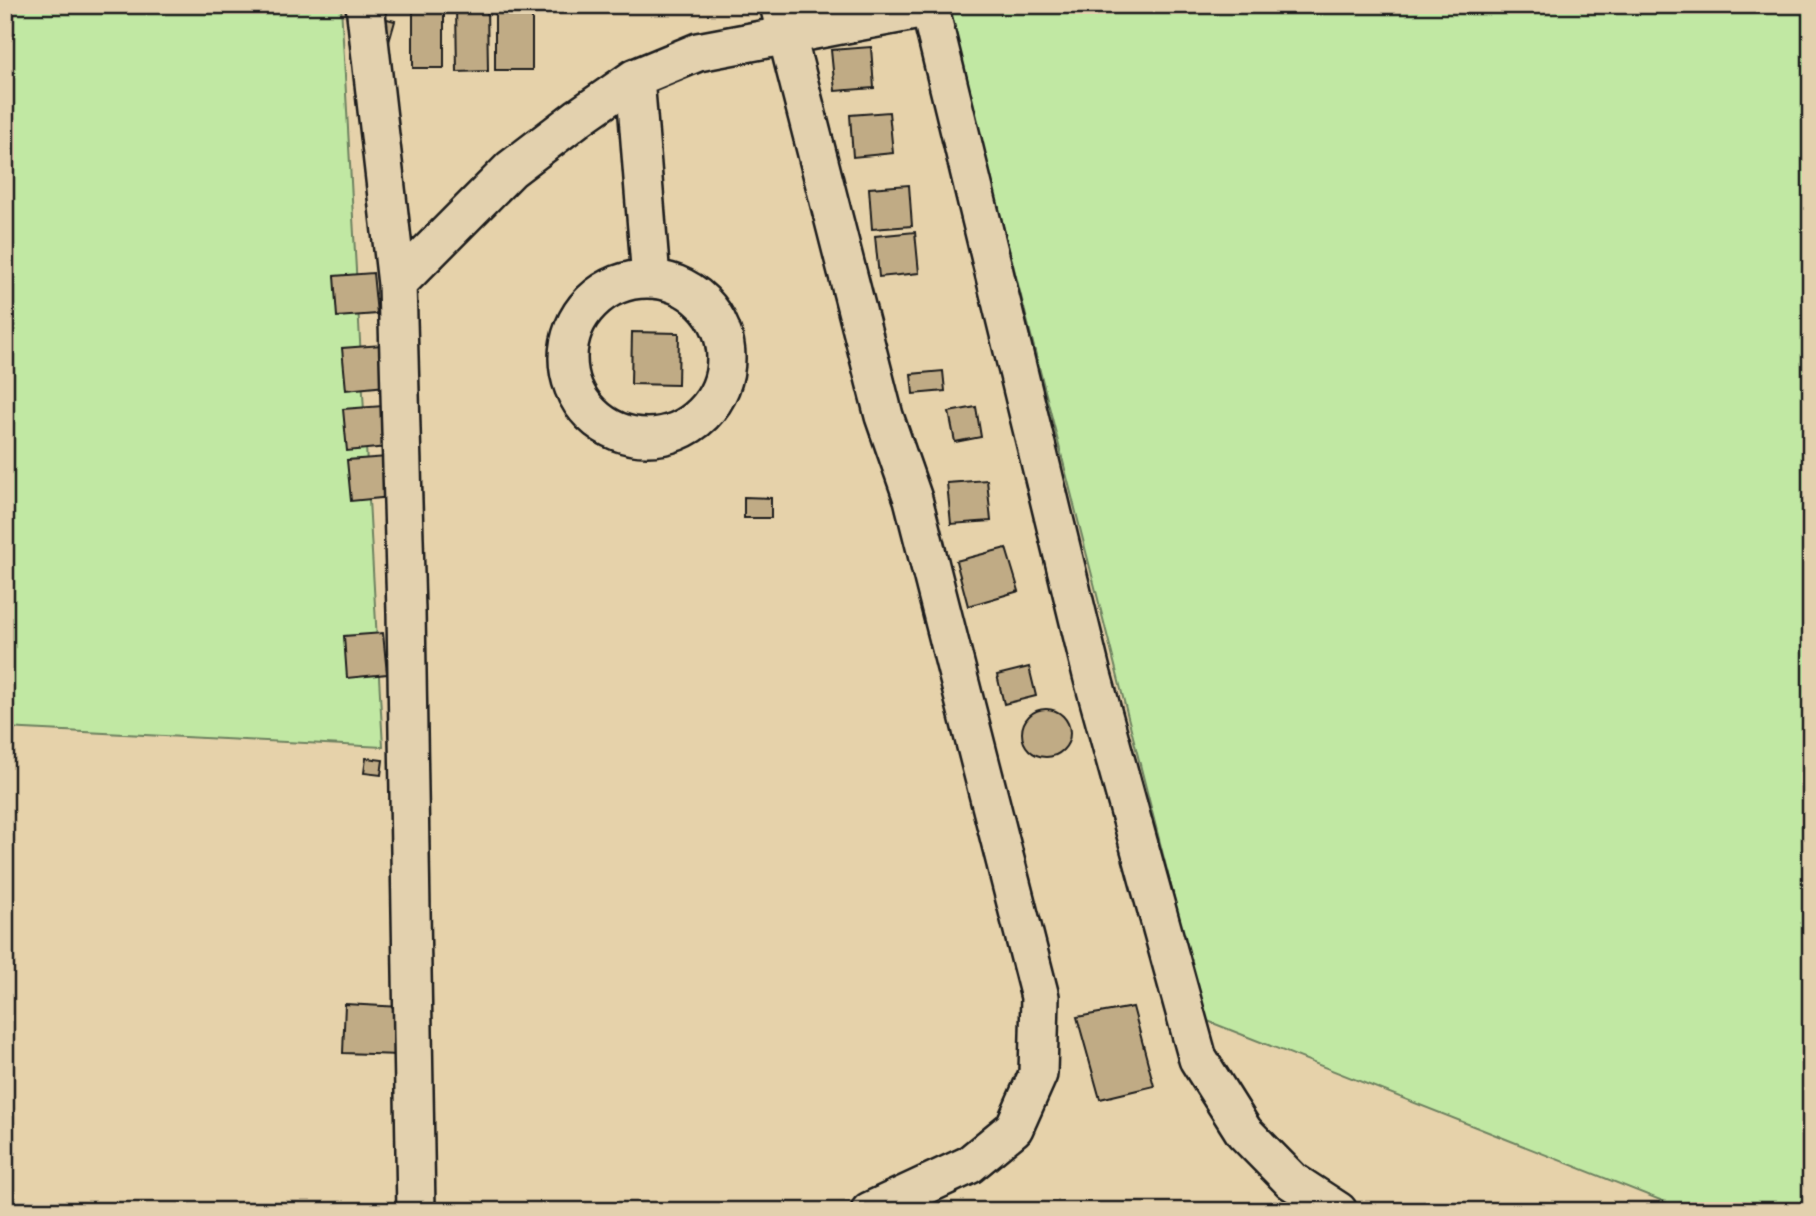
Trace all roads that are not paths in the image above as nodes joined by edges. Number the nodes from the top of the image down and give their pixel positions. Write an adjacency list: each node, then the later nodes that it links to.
1 (365, 5): 6 (street)
2 (930, 7): 3 (street); 9 (street)
3 (783, 20): 4 (street); 8 (street)
4 (635, 78): 5 (street); 6 (street)
5 (651, 279): 5 (street)
6 (397, 284): 7 (street)
7 (416, 1211)
8 (870, 1211)
9 (1338, 1211)

